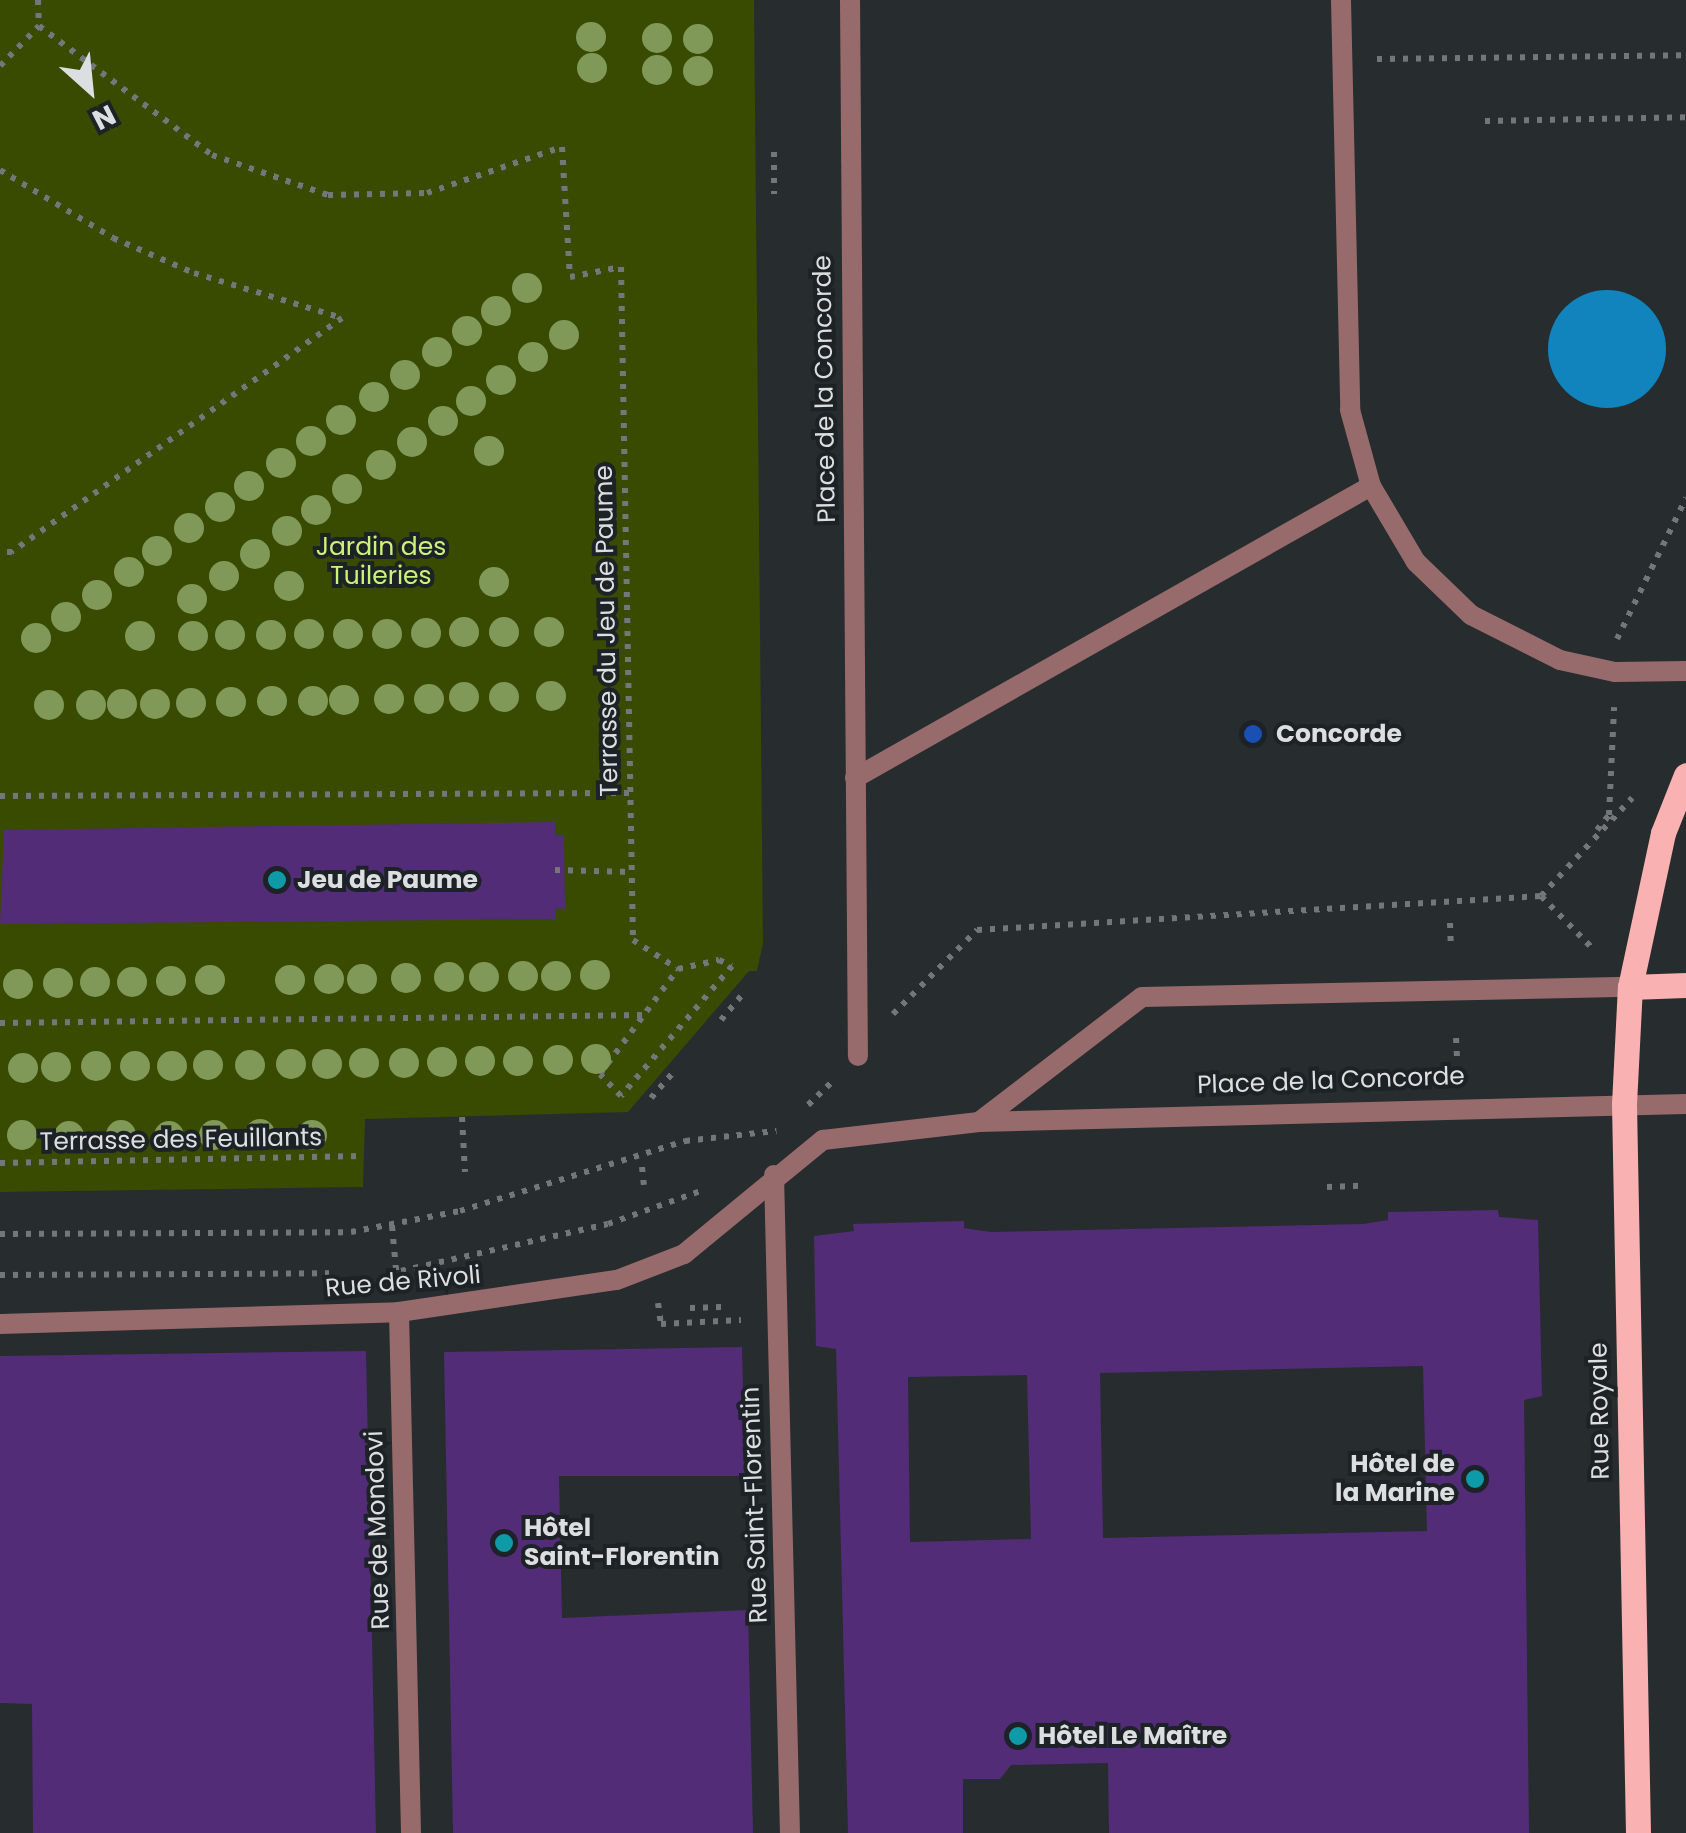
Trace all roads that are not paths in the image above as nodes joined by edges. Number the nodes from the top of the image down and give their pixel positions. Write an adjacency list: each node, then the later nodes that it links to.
1 (850, 0): 6 (street, Place de la Concorde)
2 (1341, 0): 3 (street)
3 (1371, 486): 4 (street); 6 (street)
4 (1686, 672)
5 (1686, 775): 8 (main road)
6 (856, 778): 9 (street, Place de la Concorde)
7 (1686, 985): 8 (main road)
8 (1630, 987): 10 (main road, Rue Royale); 12 (street)
9 (858, 1056)
10 (1624, 1104): 11 (street, Place de la Concorde); 12 (street, Place de la Concorde); 18 (main road, Rue Royale)
11 (1686, 1104)
12 (979, 1122): 13 (street, Place de la Concorde)
13 (774, 1176): 14 (street, Rue de Rivoli); 17 (street, Rue Saint-Florentin)
14 (399, 1312): 15 (street, Rue de Rivoli); 16 (street, Rue de Mondovi)
15 (0, 1324)
16 (412, 1833)
17 (790, 1833)
18 (1638, 1833)

